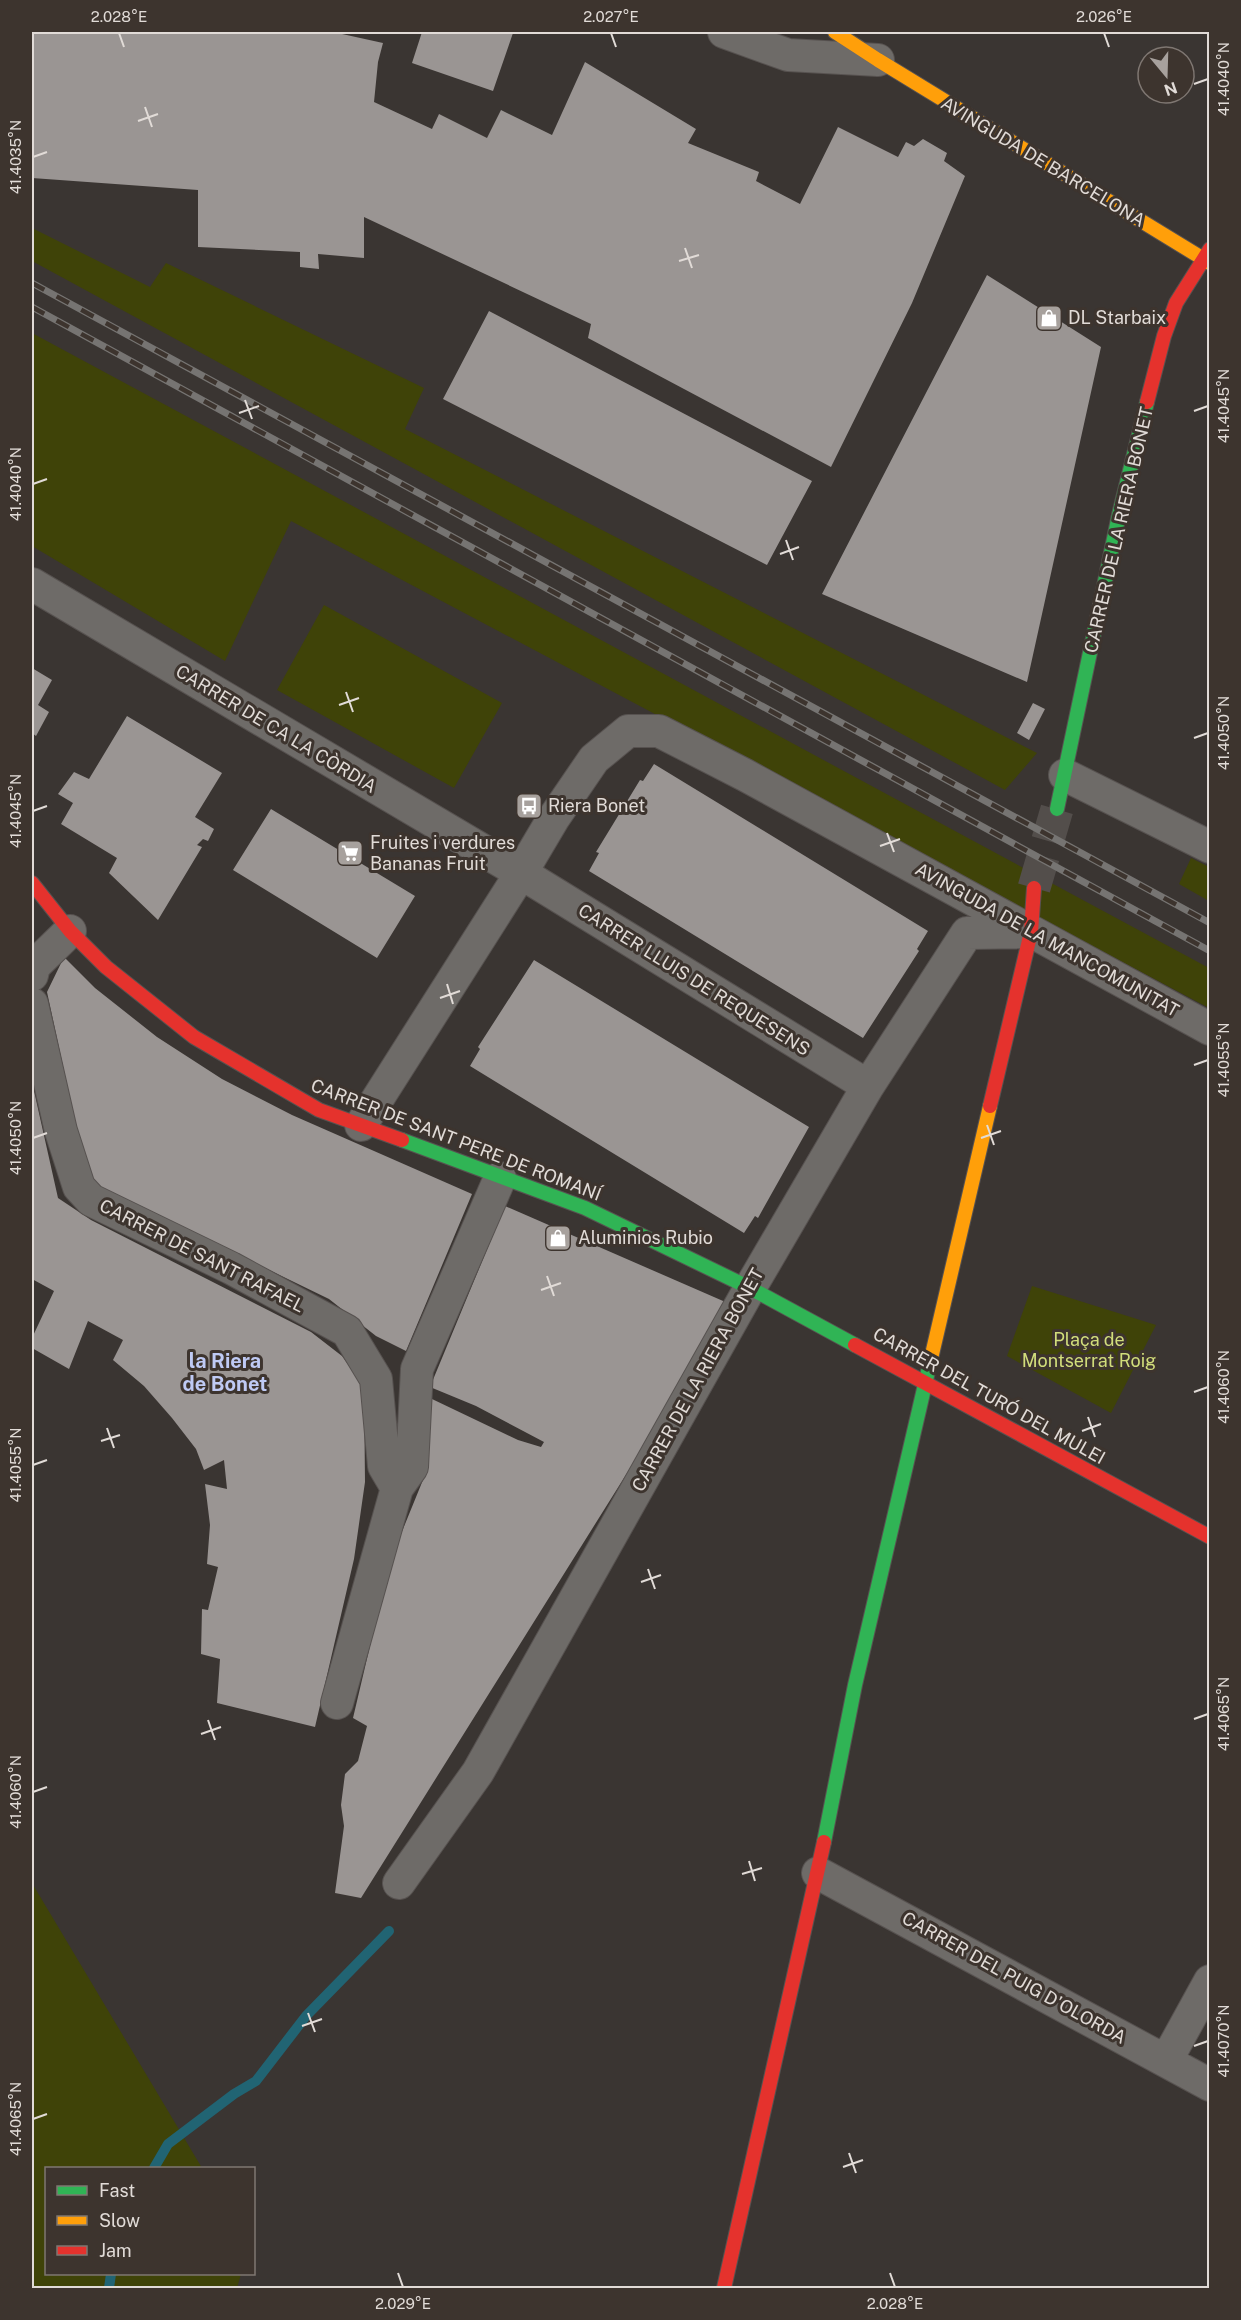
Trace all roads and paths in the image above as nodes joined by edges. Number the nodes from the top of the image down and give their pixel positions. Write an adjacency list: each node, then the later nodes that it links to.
1 (724, 32): 4 (street, AVINGUDA DE BARCELONA)
2 (835, 32): 4 (street, AVINGUDA DE BARCELONA)
3 (860, 32): 4 (street, AVINGUDA DE BARCELONA)
4 (878, 60): 5 (street, AVINGUDA DE BARCELONA)
5 (1207, 257): 7 (street, CARRER DE LA RIERA BONET)
6 (32, 584): 10 (street, CARRER DE CA LA CÒRDIA)
7 (1065, 775): 8 (street, CARRER DE LA RIERA BONET); 9 (street)
8 (1057, 809)
9 (1209, 847)
10 (521, 873): 14 (street, AVINGUDA DE LA MANCOMUNITAT); 18 (street, CARRER LLUIS DE REQUESENS); 19 (street)
11 (32, 883): 13 (street, CARRER DE SANT PERE DE ROMANÍ)
12 (1034, 888): 14 (street)
13 (70, 931): 15 (street); 19 (street, CARRER DE SANT PERE DE ROMANÍ)
14 (1030, 932): 17 (street, AVINGUDA DE LA MANCOMUNITAT); 18 (street, CARRER DE LA RIERA BONET); 22 (street)
15 (32, 975)
16 (32, 1004): 23 (street, CARRER DE SANT RAFAEL)
17 (1209, 1029)
18 (868, 1086): 21 (street, CARRER DE LA RIERA BONET)
19 (361, 1125): 20 (street, CARRER DE SANT PERE DE ROMANÍ)
20 (500, 1178): 21 (street, CARRER DE SANT PERE DE ROMANÍ); 23 (street)
21 (750, 1288): 22 (street, CARRER DEL TURÓ DEL MULEI); 27 (street, CARRER DE LA RIERA BONET)
22 (927, 1381): 24 (street, CARRER DEL TURÓ DEL MULEI); 26 (street)
23 (398, 1488): 25 (street)
24 (1209, 1537)
25 (337, 1703)
26 (818, 1873): 29 (street, CARRER DEL PUIG D'OLORDA); 31 (street)
27 (399, 1883)
28 (1209, 1981): 29 (street)
29 (1166, 2061): 30 (street, CARRER DEL PUIG D'OLORDA)
30 (1209, 2085)
31 (724, 2289)

